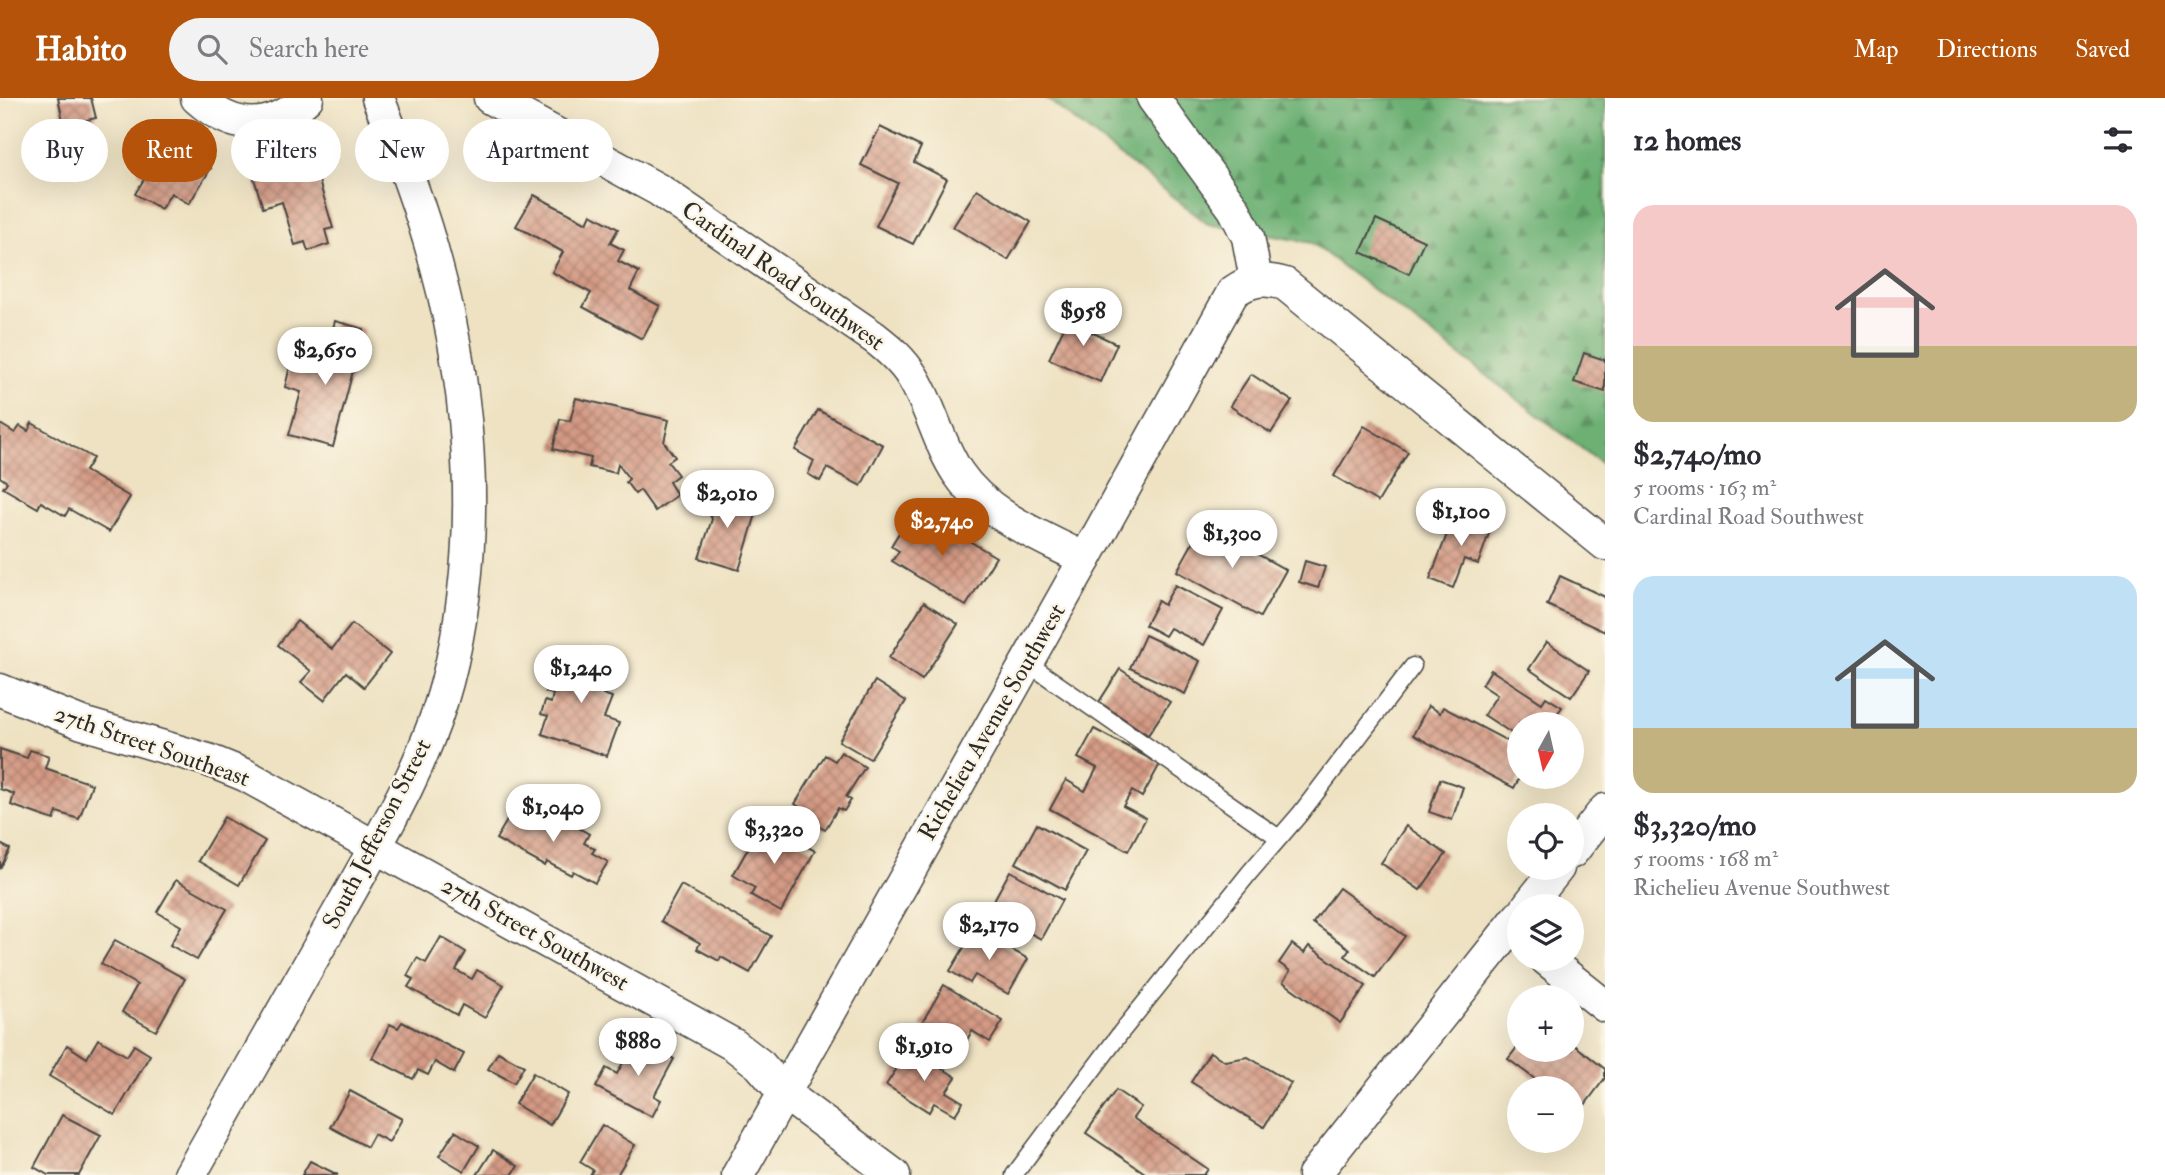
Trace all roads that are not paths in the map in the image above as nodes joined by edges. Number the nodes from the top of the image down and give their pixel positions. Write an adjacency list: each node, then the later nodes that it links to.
1 (197, 98): 2 (street)
2 (307, 98)
3 (378, 98): 15 (street, South Jefferson Street)
4 (490, 98): 8 (street, Cardinal Road Southwest)
5 (1153, 98): 6 (street)
6 (1256, 280): 7 (street); 8 (street, Richelieu Avenue Southwest)
7 (1605, 544)
8 (1085, 559): 9 (street, Richelieu Avenue Southwest)
9 (1026, 662): 14 (lane); 21 (street, Richelieu Avenue Southwest)
10 (1413, 666): 14 (lane)
11 (0, 690): 15 (street, 27th Street Southeast)
12 (1605, 810): 13 (street)
13 (1584, 837)
14 (1279, 838): 25 (lane)
15 (376, 845): 21 (street, 27th Street Southwest); 22 (street, South Jefferson Street)
16 (1549, 880): 17 (street)
17 (1537, 894)
18 (1507, 939): 26 (street)
19 (1561, 971): 20 (street)
20 (1605, 1006)
21 (784, 1093): 23 (street, Richelieu Avenue Southwest); 24 (street, 27th Street Southwest)
22 (190, 1175)
23 (738, 1175)
24 (894, 1175)
25 (1014, 1175)
26 (1314, 1175)

